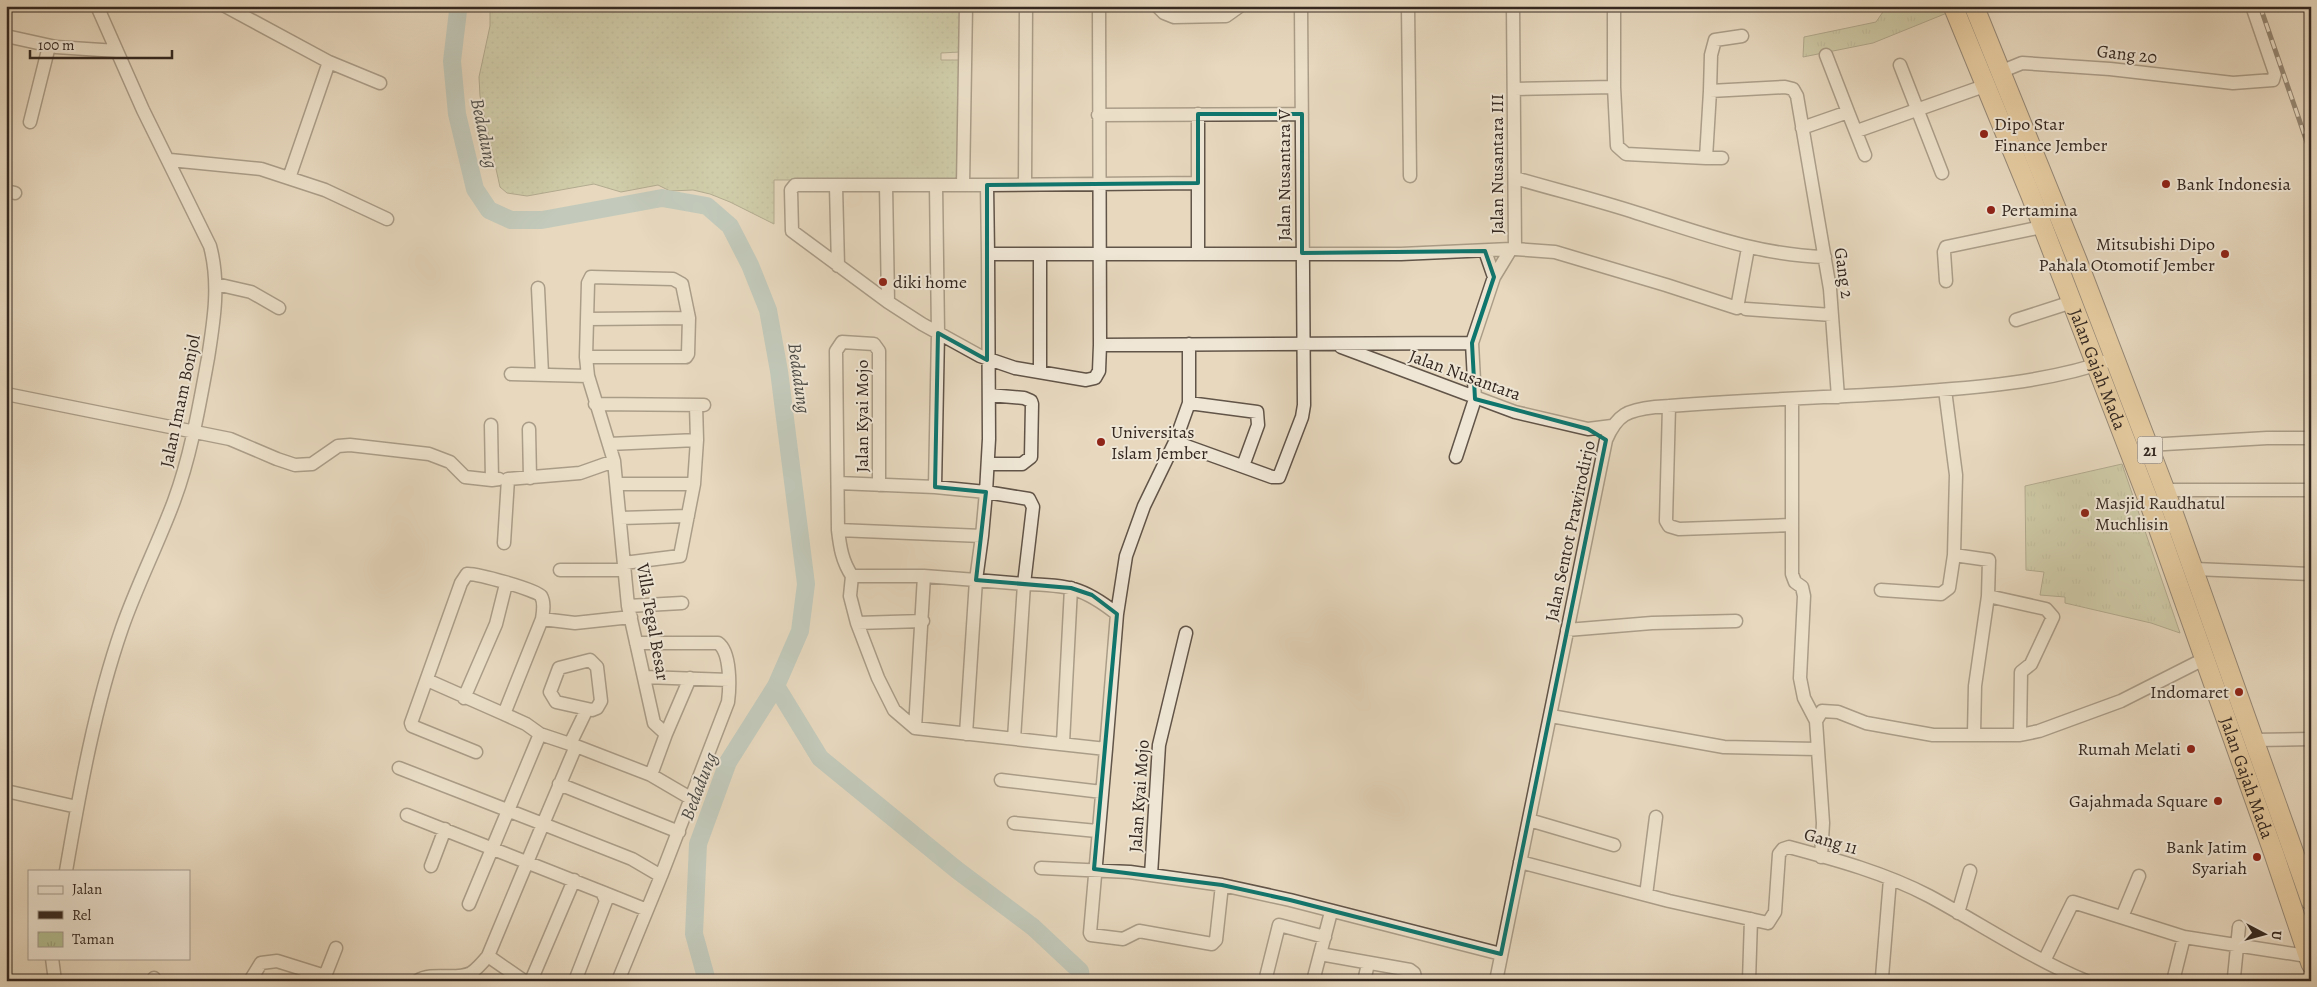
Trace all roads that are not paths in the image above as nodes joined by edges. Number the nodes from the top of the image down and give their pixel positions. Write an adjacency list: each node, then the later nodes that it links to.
1 (98, 6): 19 (street, Jalan Imam Bonjol)
2 (225, 6): 15 (street)
3 (966, 6): 50 (street)
4 (1026, 6): 47 (street)
5 (1099, 6): 33 (street)
6 (1158, 6): 7 (street)
7 (1240, 6)
8 (1301, 6): 32 (street, Jalan Nusantara V)
9 (1408, 6): 42 (street)
10 (1513, 6): 27 (street, Jalan Nusantara III)
11 (1614, 6): 26 (street)
12 (1953, 6): 25 (highway, Jalan Gajah Mada / 21)
13 (1974, 6): 23 (highway, Jalan Gajah Mada / 21)
14 (2252, 6): 23 (street, Gang 20)
15 (245, 10): 21 (street)
16 (6, 36): 18 (street)
17 (1742, 36): 28 (street)
18 (49, 46): 19 (street); 34 (street)
19 (117, 51): 40 (street, Jalan Imam Bonjol)
20 (1826, 55): 30 (street)
21 (329, 62): 24 (street); 43 (street)
22 (1900, 65): 29 (street)
23 (2000, 72): 85 (highway, Jalan Gajah Mada / 21)
24 (380, 83)
25 (1986, 85): 29 (street); 54 (highway, Jalan Gajah Mada / 21)
26 (1614, 87): 27 (street); 38 (street)
27 (1514, 89): 44 (street, Jalan Nusantara III)
28 (1710, 91): 35 (street, Gang 2); 38 (street)
29 (1918, 110): 36 (street); 41 (street)
30 (1848, 112): 35 (street); 36 (street)
31 (1198, 114): 32 (street); 33 (street); 46 (street)
32 (1302, 114): 58 (street, Jalan Nusantara V)
33 (1098, 115): 45 (street)
34 (30, 122)
35 (1802, 128): 63 (street, Gang 2)
36 (1857, 131): 37 (street)
37 (1865, 155)
38 (1706, 158): 39 (street)
39 (1722, 158)
40 (170, 160): 43 (street); 67 (street, Jalan Imam Bonjol)
41 (1942, 173)
42 (1410, 176)
43 (289, 178): 53 (street)
44 (1515, 178): 55 (street); 56 (street, Jalan Nusantara III)
45 (1098, 183): 46 (street); 47 (street); 62 (street)
46 (1198, 183): 59 (street)
47 (1025, 184): 51 (street)
48 (886, 185): 49 (street); 52 (street); 69 (street)
49 (936, 185): 50 (street); 77 (street)
50 (963, 185): 51 (street)
51 (987, 185): 60 (street)
52 (836, 186): 64 (street); 64 (street)
53 (387, 219)
54 (2042, 227): 66 (street); 70 (highway, Jalan Gajah Mada / 21)
55 (1748, 248): 56 (street); 63 (street)
56 (1513, 249): 57 (street); 65 (street, Jalan Nusantara III)
57 (1485, 251): 58 (street); 65 (street)
58 (1302, 252): 59 (street); 78 (street, Jalan Nusantara V)
59 (1198, 253): 62 (street)
60 (988, 254): 61 (street); 84 (street)
61 (1040, 254): 62 (street); 86 (street)
62 (1098, 254): 82 (street)
63 (1825, 257): 73 (street, Gang 2)
64 (838, 266): 69 (street)
65 (1494, 277): 79 (street, Jalan Nusantara III)
66 (1946, 280)
67 (216, 284): 71 (street); 103 (street, Jalan Imam Bonjol)
68 (538, 288): 88 (street)
69 (888, 302): 77 (street)
70 (2072, 302): 76 (street); 85 (highway, Jalan Gajah Mada / 21)
71 (279, 308)
72 (1746, 309): 73 (street)
73 (1832, 315): 93 (street, Gang 2)
74 (689, 318): 75 (street); 75 (street, Villa Tegal Besar); 83 (street)
75 (588, 319): 83 (street, Villa Tegal Besar)
76 (2016, 320)
77 (938, 334): 84 (street); 121 (street)
78 (1303, 343): 80 (street); 81 (street); 113 (street, Jalan Nusantara V)
79 (1472, 343): 81 (street); 94 (street, Jalan Nusantara III)
80 (1189, 344): 82 (street); 96 (street, Jalan Kyai Mojo)
81 (1334, 344): 94 (street, Jalan Nusantara)
82 (1100, 345): 86 (street)
83 (586, 357): 89 (street, Villa Tegal Besar)
84 (987, 359): 86 (street); 92 (street)
85 (2105, 361): 90 (street, Jalan Sentot Prawirodirjo); 109 (highway, Jalan Gajah Mada / 21); 154 (highway, Jalan Gajah Mada / 21)
86 (1040, 372)
87 (511, 374): 88 (street)
88 (542, 374): 89 (street)
89 (588, 376): 97 (street, Villa Tegal Besar)
90 (1945, 390): 93 (street, Jalan Sentot Prawirodirjo); 131 (street)
91 (6, 394): 103 (street)
92 (989, 395): 112 (street); 112 (street)
93 (1838, 397): 95 (street, Jalan Sentot Prawirodirjo)
94 (1475, 399): 102 (street, Jalan Nusantara); 110 (street, Jalan Nusantara III)
95 (1792, 399): 98 (street, Jalan Sentot Prawirodirjo); 127 (street)
96 (1188, 403): 107 (street, Jalan Kyai Mojo); 113 (street)
97 (595, 404): 105 (street); 108 (street, Villa Tegal Besar)
98 (1669, 406): 100 (street, Jalan Sentot Prawirodirjo); 127 (street)
99 (491, 425): 116 (street)
100 (1612, 426): 102 (street); 106 (street, Jalan Sentot Prawirodirjo)
101 (529, 429): 114 (street)
102 (1588, 430): 106 (street)
103 (195, 431): 116 (street); 185 (street, Jalan Imam Bonjol)
104 (2311, 438): 109 (street)
105 (696, 440): 108 (street); 119 (street)
106 (1606, 440): 151 (street, Jalan Sentot Prawirodirjo)
107 (1175, 442): 113 (street); 146 (street, Jalan Kyai Mojo)
108 (609, 444): 111 (street, Villa Tegal Besar)
109 (2148, 445): 122 (highway, Jalan Gajah Mada / 21)
110 (1456, 457)
111 (614, 461): 114 (street); 118 (street, Villa Tegal Besar)
112 (989, 464): 124 (street)
113 (1242, 466)
114 (530, 478): 115 (street)
115 (508, 479): 116 (street); 130 (street)
116 (492, 480)
117 (838, 483): 120 (street, Jalan Kyai Mojo); 120 (street, Jalan Kyai Mojo); 128 (street, Jalan Kyai Mojo)
118 (617, 484): 119 (street); 126 (street, Villa Tegal Besar)
119 (694, 484): 125 (street)
120 (879, 485): 121 (street, Jalan Kyai Mojo)
121 (935, 487): 124 (street, Jalan Kyai Mojo)
122 (2165, 490): 123 (street); 133 (highway, Jalan Gajah Mada / 21)
123 (2311, 490)
124 (986, 492): 129 (street); 140 (street, Jalan Kyai Mojo)
125 (688, 516): 126 (street); 132 (street)
126 (620, 518): 132 (street, Villa Tegal Besar)
127 (1791, 525): 163 (street)
128 (838, 530): 129 (street); 136 (street, Jalan Kyai Mojo)
129 (982, 536): 138 (street)
130 (504, 543)
131 (1954, 555): 142 (street); 143 (street)
132 (624, 567): 134 (street); 145 (street, Villa Tegal Besar)
133 (2195, 569): 135 (street); 172 (highway, Jalan Gajah Mada / 21)
134 (560, 570)
135 (2311, 574)
136 (852, 576): 137 (street); 150 (street, Jalan Kyai Mojo)
137 (924, 576): 138 (street); 148 (street)
138 (976, 580): 140 (street); 167 (street)
139 (506, 584): 147 (street); 157 (street); 159 (street)
140 (1024, 584): 141 (street); 170 (street)
141 (1071, 588): 146 (street); 173 (street)
142 (1881, 590)
143 (1988, 596): 168 (street); 169 (street)
144 (682, 603): 145 (street)
145 (630, 611): 147 (street); 153 (street, Villa Tegal Besar)
146 (1117, 614): 175 (street, Jalan Kyai Mojo)
147 (542, 619): 161 (street)
148 (923, 621): 150 (street); 164 (street)
149 (1736, 621): 151 (street)
150 (857, 623): 164 (street, Jalan Kyai Mojo)
151 (1567, 630): 162 (street, Jalan Sentot Prawirodirjo)
152 (1186, 633): 205 (street, Jalan Kyai Mojo)
153 (636, 643): 155 (street, Villa Tegal Besar); 158 (street)
154 (2204, 659): 169 (street); 229 (highway, Jalan Gajah Mada / 21)
155 (644, 677): 156 (street); 166 (street, Villa Tegal Besar)
156 (690, 678): 158 (street); 166 (street)
157 (427, 680): 159 (street); 177 (street)
158 (729, 680): 184 (street)
159 (464, 698): 161 (street)
160 (586, 710): 160 (street); 174 (street)
161 (504, 714): 165 (street)
162 (1551, 716): 176 (street); 189 (street, Jalan Sentot Prawirodirjo)
163 (1816, 721): 168 (street); 176 (street)
164 (914, 728): 167 (street, Jalan Kyai Mojo)
165 (540, 734): 174 (street); 186 (street)
166 (666, 734): 179 (street)
167 (966, 734): 170 (street, Jalan Kyai Mojo)
168 (1974, 734): 169 (street)
169 (2020, 735)
170 (1014, 739): 173 (street, Jalan Kyai Mojo)
171 (2311, 739): 172 (street)
172 (2253, 740): 213 (highway, Jalan Gajah Mada / 21)
173 (1063, 744): 175 (street, Jalan Kyai Mojo)
174 (573, 745): 179 (street); 181 (street)
175 (1106, 749): 183 (street, Jalan Kyai Mojo)
176 (1817, 749): 197 (street)
177 (476, 752)
178 (400, 768): 186 (street)
179 (651, 775): 184 (street)
180 (1001, 780): 183 (street)
181 (559, 784): 191 (street); 193 (street)
182 (6, 791): 185 (street)
183 (1102, 792): 194 (street, Jalan Kyai Mojo)
184 (692, 799): 193 (street)
185 (78, 807): 203 (street, Jalan Imam Bonjol)
186 (506, 811): 191 (street); 196 (street)
187 (407, 814): 192 (street)
188 (1656, 817): 212 (street)
189 (1529, 820): 195 (street); 199 (street, Jalan Sentot Prawirodirjo)
190 (1014, 823): 194 (street)
191 (543, 824): 198 (street); 206 (street)
192 (445, 829): 196 (street); 200 (street)
193 (679, 832): 206 (street)
194 (1097, 832): 202 (street, Jalan Kyai Mojo)
195 (1614, 845)
196 (492, 847): 198 (street); 214 (street)
197 (1821, 857): 208 (street, Gang 11); 219 (street, Gang 11)
198 (526, 860): 209 (street); 227 (street)
199 (1520, 862): 212 (street, Gang 11); 226 (street, Jalan Sentot Prawirodirjo)
200 (431, 866)
201 (1041, 868): 202 (street, Jalan Kyai Mojo)
202 (1094, 869): 205 (street, Jalan Kyai Mojo); 210 (street, Jalan Kyai Mojo)
203 (66, 870)
204 (1970, 871): 217 (street)
205 (1151, 875): 210 (street, Jalan Kyai Mojo)
206 (661, 876): 215 (street)
207 (2139, 876): 218 (street)
208 (1890, 879): 217 (street, Gang 11); 247 (street)
209 (574, 880): 211 (street); 239 (street)
210 (1222, 886): 216 (street, Jalan Kyai Mojo)
211 (602, 892): 215 (street); 240 (street)
212 (1646, 895): 219 (street, Gang 11)
213 (2311, 901)
214 (469, 904)
215 (647, 910): 241 (street)
216 (1331, 912): 222 (street); 226 (street, Jalan Kyai Mojo)
217 (1958, 913): 230 (street, Gang 11)
218 (2122, 917): 221 (street); 230 (street)
219 (1751, 919): 246 (street)
220 (2239, 927): 223 (street)
221 (2184, 936): 223 (street); 249 (street)
222 (1325, 937): 225 (street); 242 (street)
223 (2238, 947): 229 (street); 233 (street)
224 (336, 948): 234 (street)
225 (1320, 954): 231 (street); 243 (street)
226 (1501, 954): 245 (street, Jalan Sentot Prawirodirjo)
227 (488, 956): 237 (street); 238 (street)
228 (52, 960): 235 (street)
229 (2309, 960)
230 (2044, 961): 248 (street, Gang 11)
231 (1368, 964): 232 (street); 244 (street)
232 (1413, 975)
233 (2234, 977)
234 (325, 978): 236 (street)
235 (54, 981)
236 (250, 981)
237 (417, 981)
238 (524, 981)
239 (531, 981)
240 (575, 981)
241 (618, 981)
242 (1265, 981)
243 (1313, 981)
244 (1364, 981)
245 (1496, 981)
246 (1749, 981)
247 (1884, 981)
248 (2086, 981)
249 (2173, 981)

